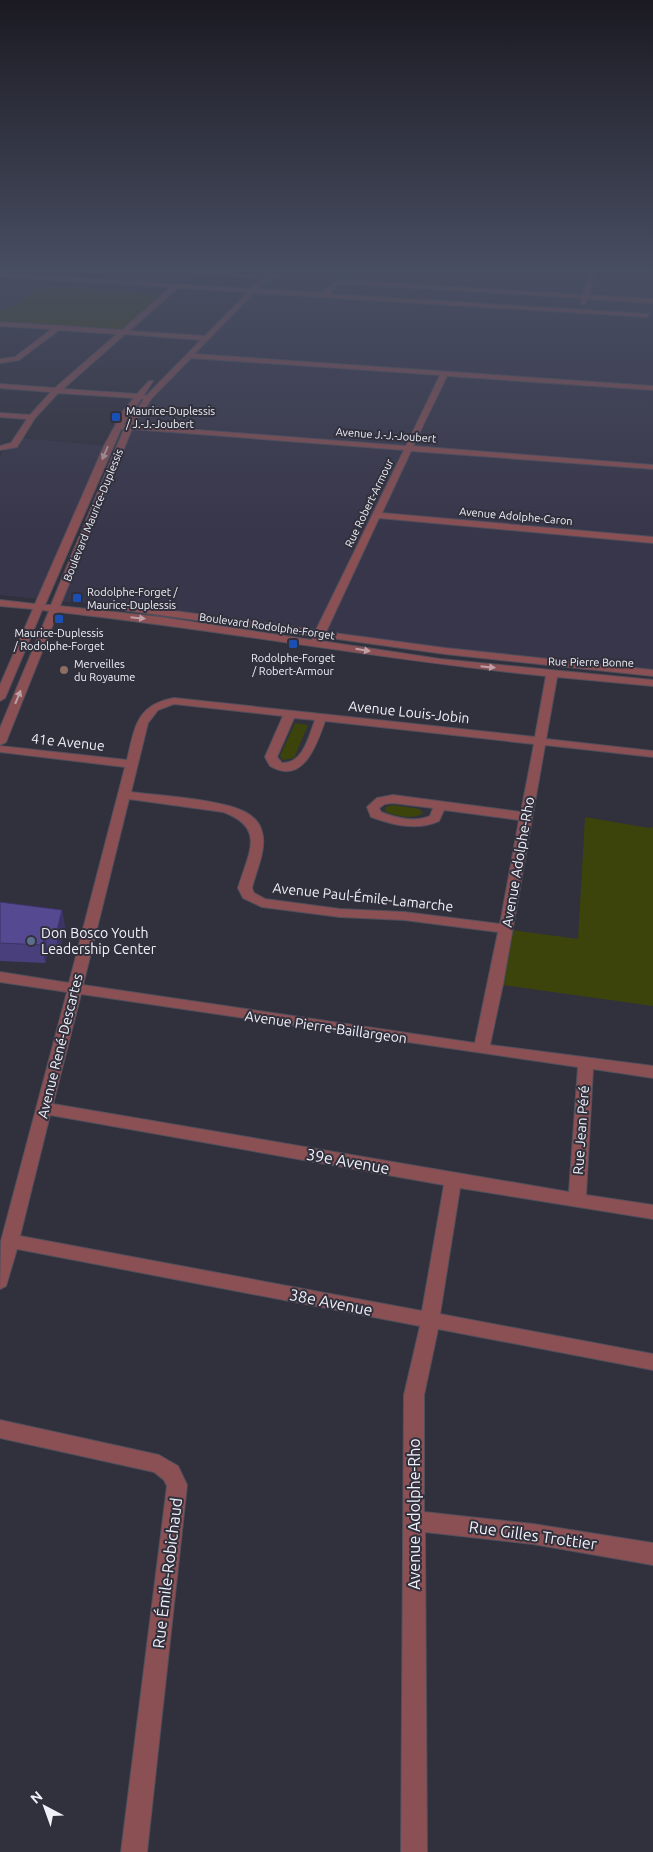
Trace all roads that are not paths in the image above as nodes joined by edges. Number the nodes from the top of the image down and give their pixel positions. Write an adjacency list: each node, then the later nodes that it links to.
1 (19, 358): 6 (street)
2 (92, 358): 10 (street)
3 (175, 358): 11 (street, Boulevard Maurice-Duplessis)
4 (186, 358): 12 (street, Boulevard Maurice-Duplessis)
5 (223, 358): 7 (street)
6 (0, 361)
7 (444, 374): 9 (street); 18 (street, Rue Robert-Armour)
8 (0, 386): 10 (street)
9 (653, 388)
10 (56, 391): 11 (street); 14 (street)
11 (137, 396): 12 (street); 15 (street, Boulevard Maurice-Duplessis)
12 (149, 397): 16 (street, Boulevard Maurice-Duplessis)
13 (0, 415): 14 (street)
14 (32, 417): 17 (street)
15 (118, 426): 16 (street, Avenue J.-J.-Joubert); 24 (street, Boulevard Maurice-Duplessis, one-way to 24)
16 (129, 426): 18 (street, Avenue J.-J.-Joubert); 25 (street, Boulevard Maurice-Duplessis)
17 (3, 448)
18 (409, 448): 19 (street, Avenue J.-J.-Joubert); 20 (street, Rue Robert-Armour)
19 (653, 467)
20 (377, 515): 21 (street, Avenue Adolphe-Caron); 26 (street, Rue Robert-Armour)
21 (653, 540)
22 (0, 595): 24 (street, Boulevard Rodolphe-Forget)
23 (0, 603): 24 (street, Boulevard Rodolphe-Forget)
24 (40, 603): 25 (street, Boulevard Rodolphe-Forget); 35 (street, Boulevard Maurice-Duplessis)
25 (56, 605): 26 (street, Boulevard Rodolphe-Forget); 40 (street, Boulevard Maurice-Duplessis, one-way to 25)
26 (318, 638): 27 (street, Boulevard Rodolphe-Forget); 29 (street, Boulevard Rodolphe-Forget, one-way to 29)
27 (444, 651): 28 (street, Boulevard Rodolphe-Forget); 29 (street)
28 (528, 660): 30 (street, Rue Pierre Bonne); 31 (street, Boulevard Rodolphe-Forget)
29 (440, 662): 32 (street, Boulevard Rodolphe-Forget, one-way to 32)
30 (653, 664)
31 (653, 673)
32 (556, 674): 33 (street, Boulevard Rodolphe-Forget); 34 (street, Boulevard Rodolphe-Forget); 39 (street, Avenue Adolphe-Rho)
33 (653, 683)
34 (653, 692)
35 (0, 698)
36 (161, 702): 37 (street, Avenue Louis-Jobin); 43 (street, Avenue René-Descartes)
37 (290, 714): 38 (street, Avenue Louis-Jobin); 38 (street)
38 (321, 718): 39 (street, Avenue Louis-Jobin)
39 (539, 741): 42 (street, Avenue Louis-Jobin); 46 (street, Avenue Adolphe-Rho)
40 (0, 742)
41 (0, 749): 43 (street, 41e Avenue)
42 (653, 754)
43 (132, 764): 44 (street, Avenue René-Descartes)
44 (124, 795): 47 (street, Avenue Paul-Émile-Lamarche); 49 (street, Avenue René-Descartes)
45 (440, 805): 46 (street)
46 (527, 817): 47 (street, Avenue Adolphe-Rho)
47 (505, 929): 50 (street, Avenue Adolphe-Rho)
48 (0, 977): 49 (street, Avenue Pierre-Baillargeon)
49 (74, 989): 50 (street, Avenue Pierre-Baillargeon); 53 (street, Avenue René-Descartes)
50 (481, 1050): 51 (street, Avenue Pierre-Baillargeon)
51 (586, 1062): 52 (street, Avenue Pierre-Baillargeon); 55 (street, Rue Jean Péré)
52 (653, 1072)
53 (44, 1108): 54 (street, 39e Avenue); 57 (street, Avenue René-Descartes)
54 (453, 1180): 55 (street, 39e Avenue); 59 (street, Avenue Adolphe-Rho)
55 (577, 1199): 56 (street, 39e Avenue)
56 (653, 1212)
57 (10, 1241): 58 (street, Avenue René-Descartes); 59 (street, 38e Avenue)
58 (0, 1281)
59 (430, 1321): 60 (street, 38e Avenue); 62 (street, Avenue Adolphe-Rho)
60 (653, 1362)
61 (0, 1429): 64 (street, Rue Émile-Robichaud)
62 (413, 1521): 63 (street, Rue Gilles Trottier); 65 (street, Avenue Adolphe-Rho)
63 (653, 1554)
64 (134, 1852)
65 (414, 1852)

